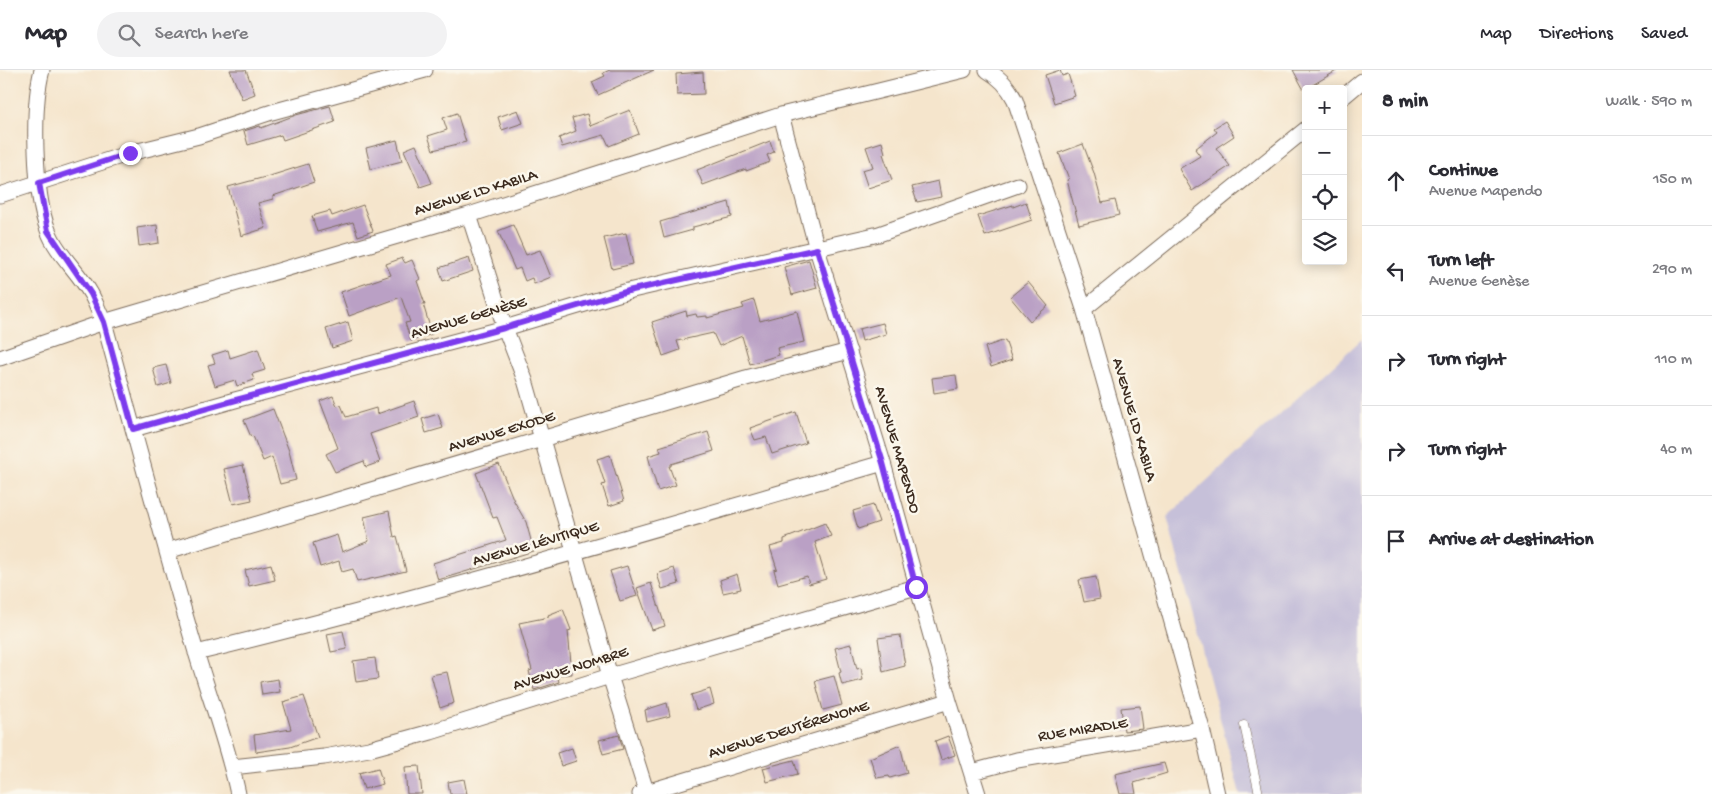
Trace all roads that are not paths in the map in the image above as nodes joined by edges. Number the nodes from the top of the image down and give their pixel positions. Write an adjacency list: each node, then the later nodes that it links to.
1 (42, 70): 9 (street)
2 (426, 70): 9 (street)
3 (964, 70): 7 (street, AVENUE LD KABILA)
4 (995, 72): 14 (street, AVENUE LD KABILA)
5 (1362, 81): 6 (street)
6 (1347, 94)
7 (781, 115): 12 (street, AVENUE LD KABILA); 13 (street, AVENUE MAPENDO)
8 (1305, 130): 14 (street)
9 (39, 183): 11 (street); 15 (street)
10 (1018, 185): 13 (street, AVENUE GENÈSE)
11 (0, 195)
12 (469, 215): 15 (street, AVENUE LD KABILA); 16 (street)
13 (817, 249): 16 (street, AVENUE GENÈSE); 17 (street, AVENUE MAPENDO)
14 (1084, 309): 29 (street, AVENUE LD KABILA)
15 (104, 322): 18 (street, AVENUE LD KABILA); 19 (street)
16 (504, 328): 19 (street, AVENUE GENÈSE); 20 (street)
17 (848, 351): 20 (street, AVENUE EXODE); 21 (street, AVENUE MAPENDO)
18 (0, 358)
19 (133, 429): 22 (street)
20 (543, 439): 22 (street, AVENUE EXODE); 23 (street)
21 (883, 463): 23 (street, AVENUE LÉVITIQUE); 24 (street, AVENUE MAPENDO)
22 (167, 551): 25 (street)
23 (574, 553): 25 (street, AVENUE LÉVITIQUE); 26 (street)
24 (916, 587): 26 (street, AVENUE NOMBRE); 27 (street, AVENUE MAPENDO)
25 (196, 652): 30 (street)
26 (610, 676): 30 (street, AVENUE NOMBRE); 32 (street)
27 (949, 701): 31 (street, AVENUE MAPENDO); 32 (street, AVENUE DEUTÉRENOME)
28 (1244, 725): 36 (lane)
29 (1202, 729): 31 (street, RUE MIRADLE); 35 (street, AVENUE LD KABILA)
30 (232, 767): 33 (street)
31 (972, 772): 34 (street, AVENUE MAPENDO)
32 (644, 793)
33 (238, 794)
34 (978, 794)
35 (1217, 794)
36 (1259, 794)

